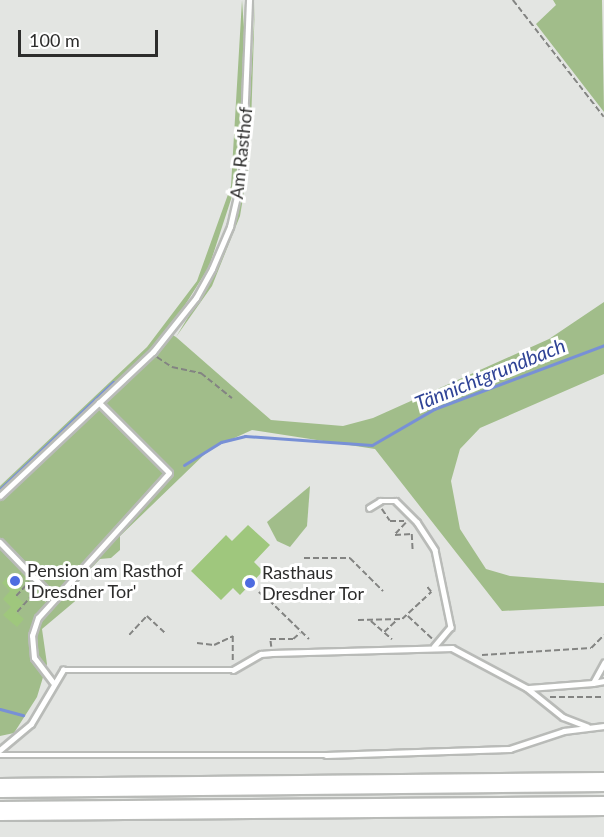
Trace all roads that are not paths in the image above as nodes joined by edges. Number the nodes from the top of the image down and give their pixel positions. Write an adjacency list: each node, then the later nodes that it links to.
1 (249, 0): 2 (lane, Am Rasthof)
2 (99, 403): 3 (lane, Am Rasthof); 6 (lane)
3 (0, 496)
4 (369, 508): 7 (lane)
5 (0, 542): 6 (lane)
6 (52, 600): 10 (lane)
7 (431, 648): 10 (lane); 12 (lane)
8 (604, 663): 11 (lane)
9 (604, 681): 11 (lane)
10 (53, 683): 15 (lane)
11 (592, 683): 12 (lane)
12 (527, 688): 13 (lane)
13 (587, 726): 14 (lane); 16 (lane)
14 (604, 726)
15 (0, 750)
16 (0, 755)
17 (604, 782): 18 (highway)
18 (0, 788)
19 (604, 806): 20 (highway)
20 (0, 812)

